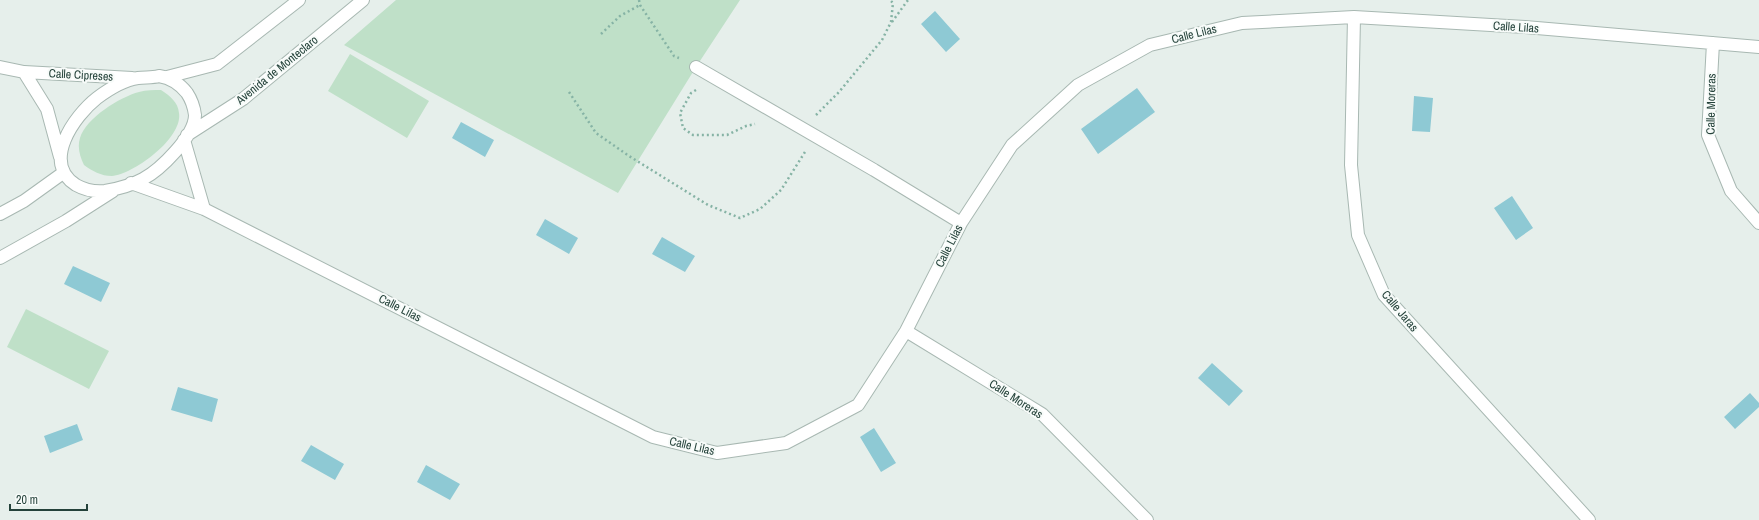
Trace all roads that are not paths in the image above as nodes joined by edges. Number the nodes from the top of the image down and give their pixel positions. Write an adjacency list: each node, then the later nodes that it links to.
1 (298, 0): 9 (street)
2 (363, 0): 11 (street, Avenida de Monteclaro)
3 (1354, 17): 4 (street, Calle Lilas); 18 (street, Calle Lilas); 23 (street, Calle Jaras)
4 (1713, 43): 5 (street, Calle Lilas); 19 (street, Calle Moreras)
5 (1759, 47)
6 (0, 67): 8 (street, Calle Cipreses)
7 (696, 67): 18 (street)
8 (24, 72): 10 (street, Calle Cipreses); 12 (street, Calle Cipreses)
9 (166, 77): 10 (street); 11 (street)
10 (137, 78): 12 (street)
11 (186, 138): 14 (street); 16 (street)
12 (60, 157): 13 (street)
13 (63, 173): 15 (street); 17 (street)
14 (131, 184): 15 (street); 16 (street, Calle Lilas)
15 (116, 189): 20 (street)
16 (204, 209): 21 (street, Calle Lilas)
17 (0, 214)
18 (961, 223): 21 (street, Calle Lilas)
19 (1759, 223)
20 (0, 258)
21 (906, 331): 22 (street, Calle Moreras)
22 (1146, 520)
23 (1589, 520)

